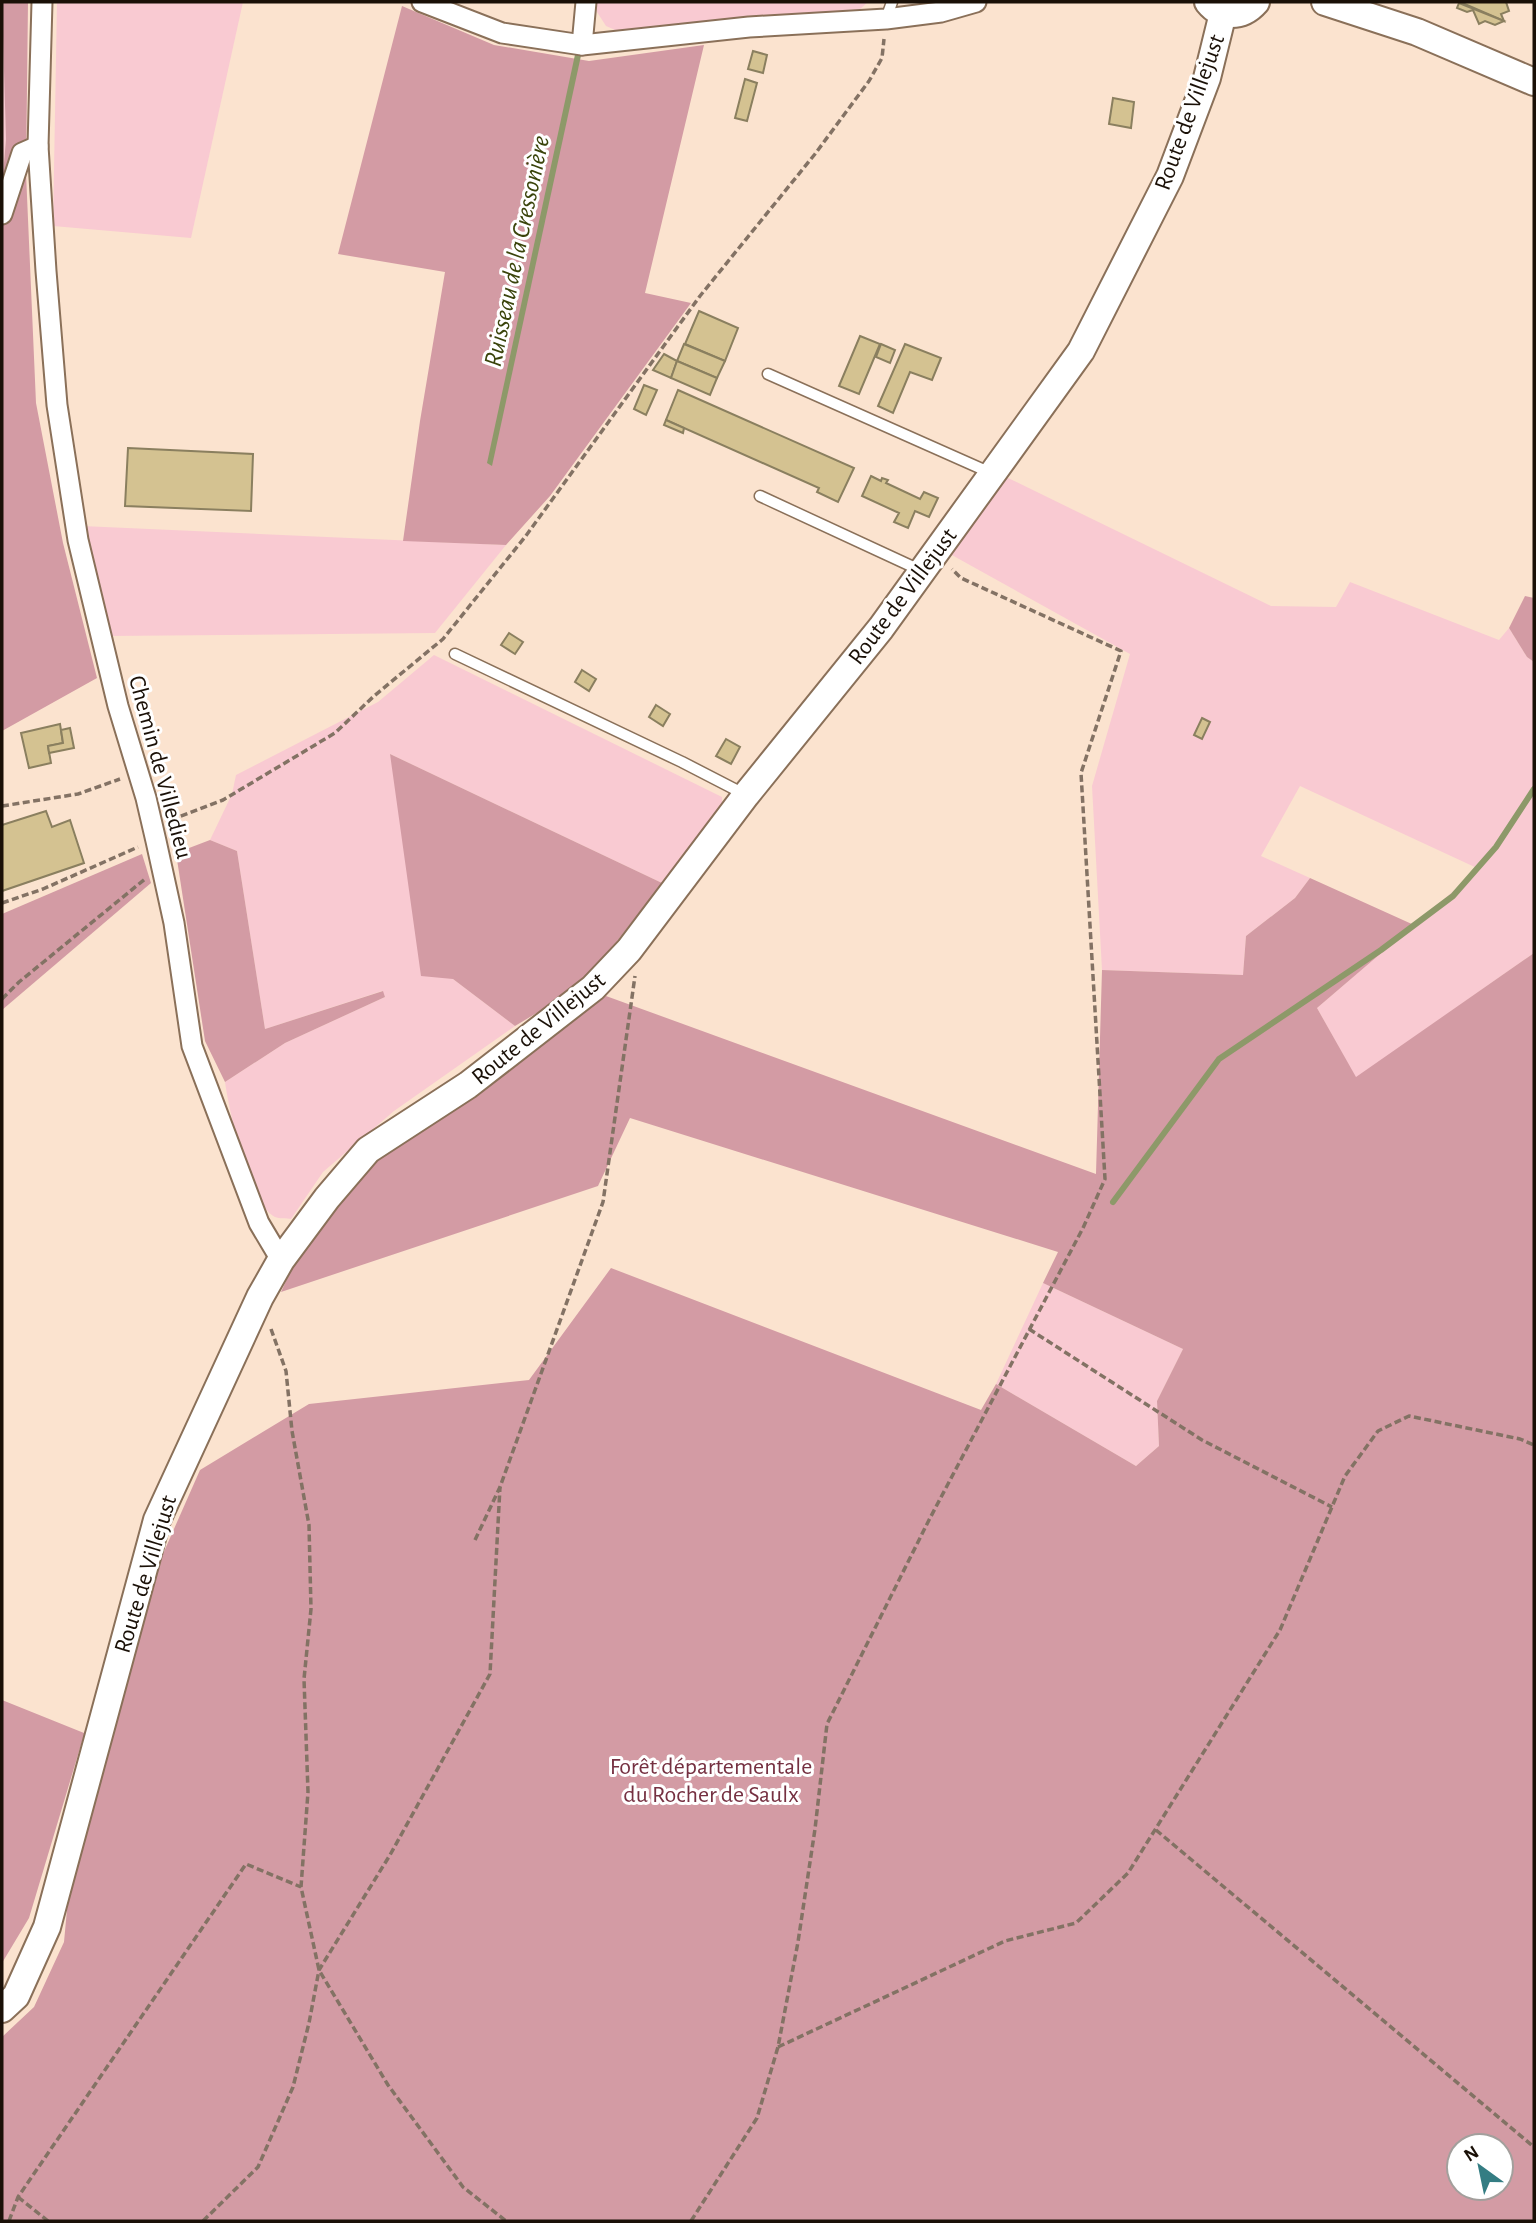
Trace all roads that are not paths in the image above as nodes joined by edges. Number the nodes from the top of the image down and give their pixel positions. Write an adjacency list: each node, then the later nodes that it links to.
1 (42, 2): 11 (street, Chemin de Villedieu)
2 (422, 2): 9 (street)
3 (586, 2): 9 (street)
4 (976, 2): 8 (street)
5 (1255, 2): 7 (main road)
6 (1325, 2): 10 (main road)
7 (1215, 8): 14 (main road, Route de Villejust)
8 (889, 11): 9 (street)
9 (582, 45)
10 (1534, 82)
11 (38, 146): 12 (street); 19 (street, Chemin de Villedieu)
12 (2, 214)
13 (768, 374): 14 (lane)
14 (992, 473): 16 (main road, Route de Villejust)
15 (760, 496): 16 (lane)
16 (930, 562): 18 (main road, Route de Villejust)
17 (455, 654): 18 (lane)
18 (746, 795): 19 (main road, Route de Villejust)
19 (281, 1261): 20 (main road, Route de Villejust)
20 (2, 2009)

